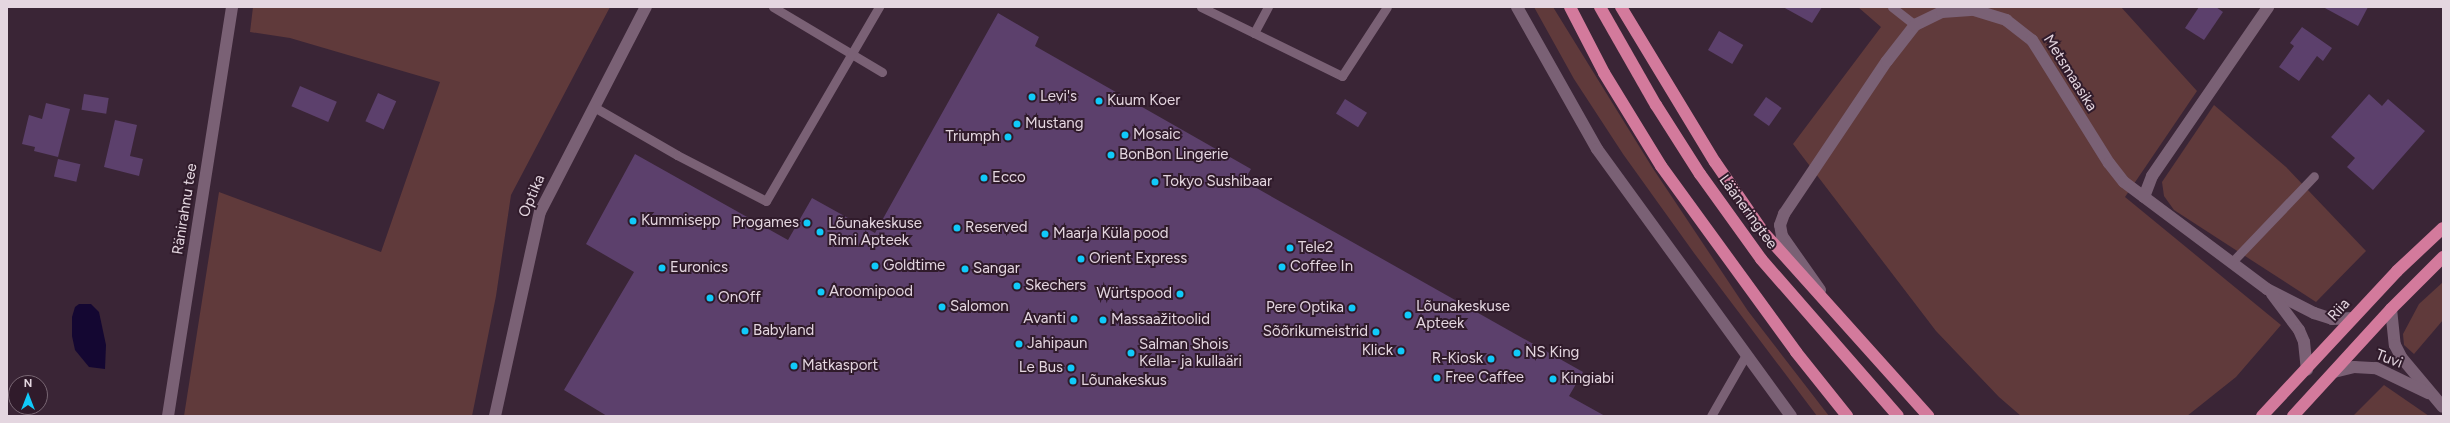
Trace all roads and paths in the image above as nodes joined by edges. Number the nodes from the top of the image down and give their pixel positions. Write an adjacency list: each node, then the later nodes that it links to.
1 (232, 7): 35 (street, Ränirahnu tee)
2 (646, 7): 20 (street, Optika)
3 (773, 7): 18 (lane)
4 (879, 7): 18 (lane)
5 (1201, 7): 17 (lane)
6 (1268, 7): 17 (lane)
7 (1387, 7): 17 (lane)
8 (1517, 7): 30 (street)
9 (1566, 7): 15 (highway)
10 (1570, 7): 15 (highway)
11 (1600, 7): 40 (highway, Lääneringtee)
12 (1621, 7): 27 (highway)
13 (1892, 7): 16 (lane)
14 (2268, 7): 22 (street)
15 (1575, 20): 39 (highway)
16 (1915, 25): 22 (street, Metsmaasika); 27 (street, Metsmaasika)
17 (1254, 33)
18 (852, 55): 19 (lane); 20 (lane)
19 (882, 72)
20 (594, 107): 36 (street, Optika)
21 (2314, 176): 25 (lane)
22 (2144, 198): 25 (street, Metsmaasika)
23 (2443, 228): 29 (highway, Riia)
24 (2443, 257): 28 (highway)
25 (2231, 263): 26 (street, Metsmaasika)
26 (2267, 289): 29 (street, Metsmaasika); 31 (street, Metsmaasika)
27 (1831, 306): 41 (highway)
28 (2391, 309): 32 (highway); 33 (street, Tuvi)
29 (2353, 318): 31 (highway, Riia)
30 (1746, 355): 37 (lane); 38 (street)
31 (2307, 370): 42 (highway, Riia)
32 (2334, 372): 33 (street, Tuvi); 43 (highway)
33 (2430, 395): 34 (street, Tuvi)
34 (2443, 407)
35 (168, 416)
36 (495, 416)
37 (1711, 416)
38 (1791, 416)
39 (1847, 416)
40 (1898, 416)
41 (1928, 416)
42 (2262, 416)
43 (2293, 416)

